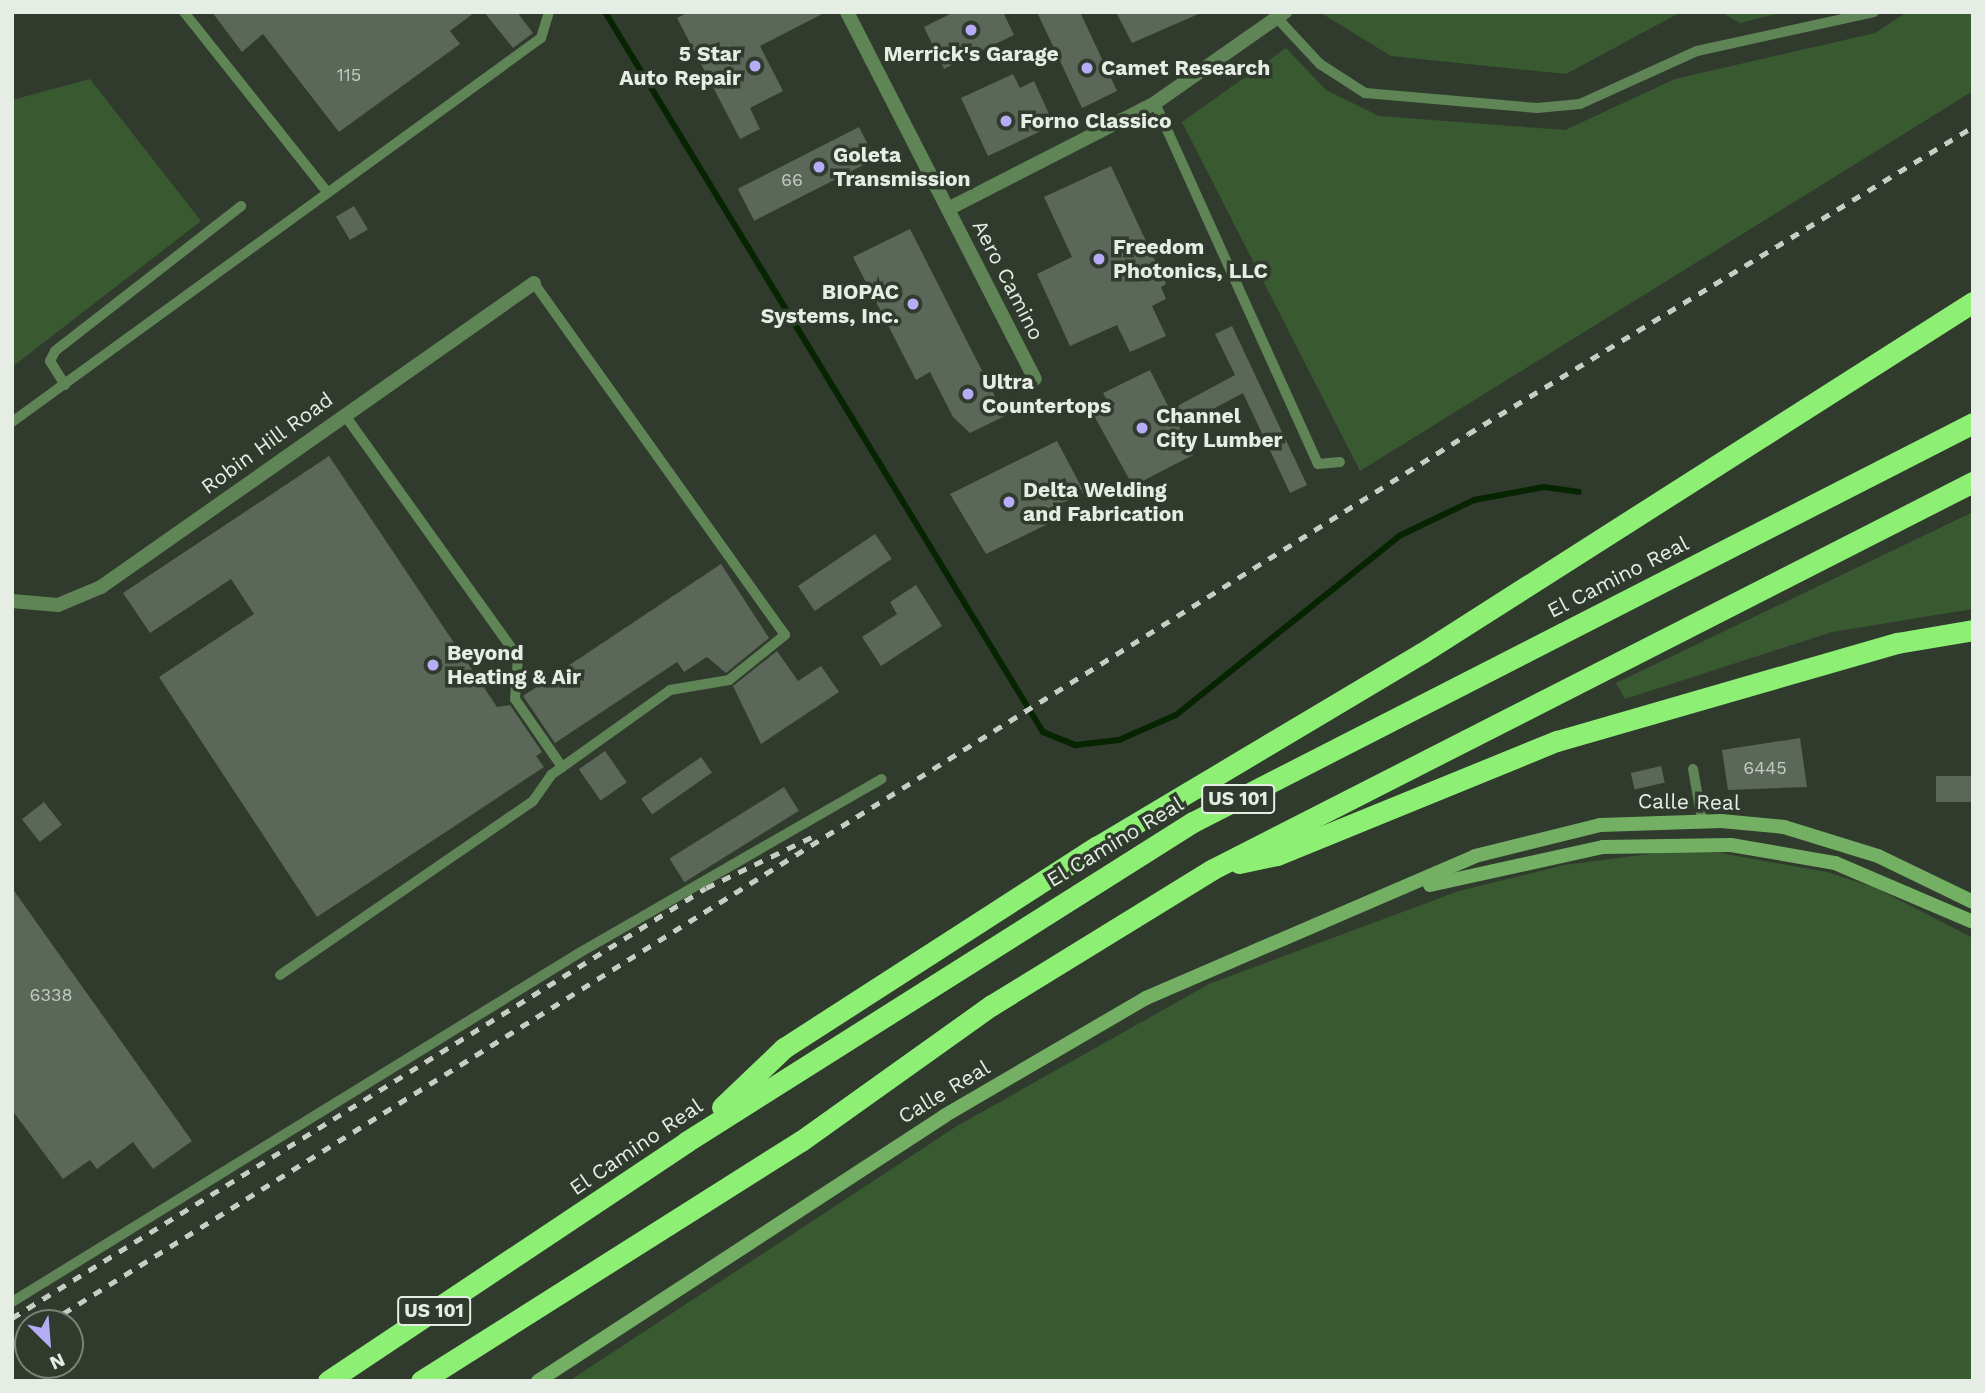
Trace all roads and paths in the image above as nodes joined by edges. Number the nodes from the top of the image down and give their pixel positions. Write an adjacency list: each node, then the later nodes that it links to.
1 (184, 12): 7 (lane)
2 (549, 12): 7 (lane)
3 (847, 12): 9 (street, Aero Camino)
4 (1874, 12): 5 (lane)
5 (1278, 14): 6 (street)
6 (1155, 103): 9 (street); 17 (lane)
7 (328, 193): 13 (lane)
8 (242, 206): 13 (lane)
9 (948, 209): 12 (street, Aero Camino)
10 (534, 283): 14 (street, Robin Hill Road); 21 (lane)
11 (1973, 302): 30 (highway)
12 (1035, 379)
13 (65, 385): 15 (lane)
14 (344, 414): 19 (street, Robin Hill Road); 21 (lane)
15 (12, 422)
16 (1973, 423): 30 (highway, El Camino Real / US 101)
17 (1340, 462)
18 (1973, 482): 25 (highway, US 101)
19 (12, 601)
20 (1973, 630): 25 (highway)
21 (562, 766): 29 (lane)
22 (1693, 769): 24 (lane)
23 (881, 779): 31 (lane)
24 (1702, 820): 26 (main road, Calle Real); 27 (main road, Calle Real)
25 (1213, 869): 33 (highway, US 101)
26 (1401, 892): 28 (main road, Calle Real); 34 (main road, Calle Real)
27 (1973, 902)
28 (1973, 922)
29 (280, 975)
30 (686, 1142): 32 (highway, El Camino Real / US 101)
31 (12, 1302)
32 (328, 1381)
33 (421, 1381)
34 (538, 1381)

